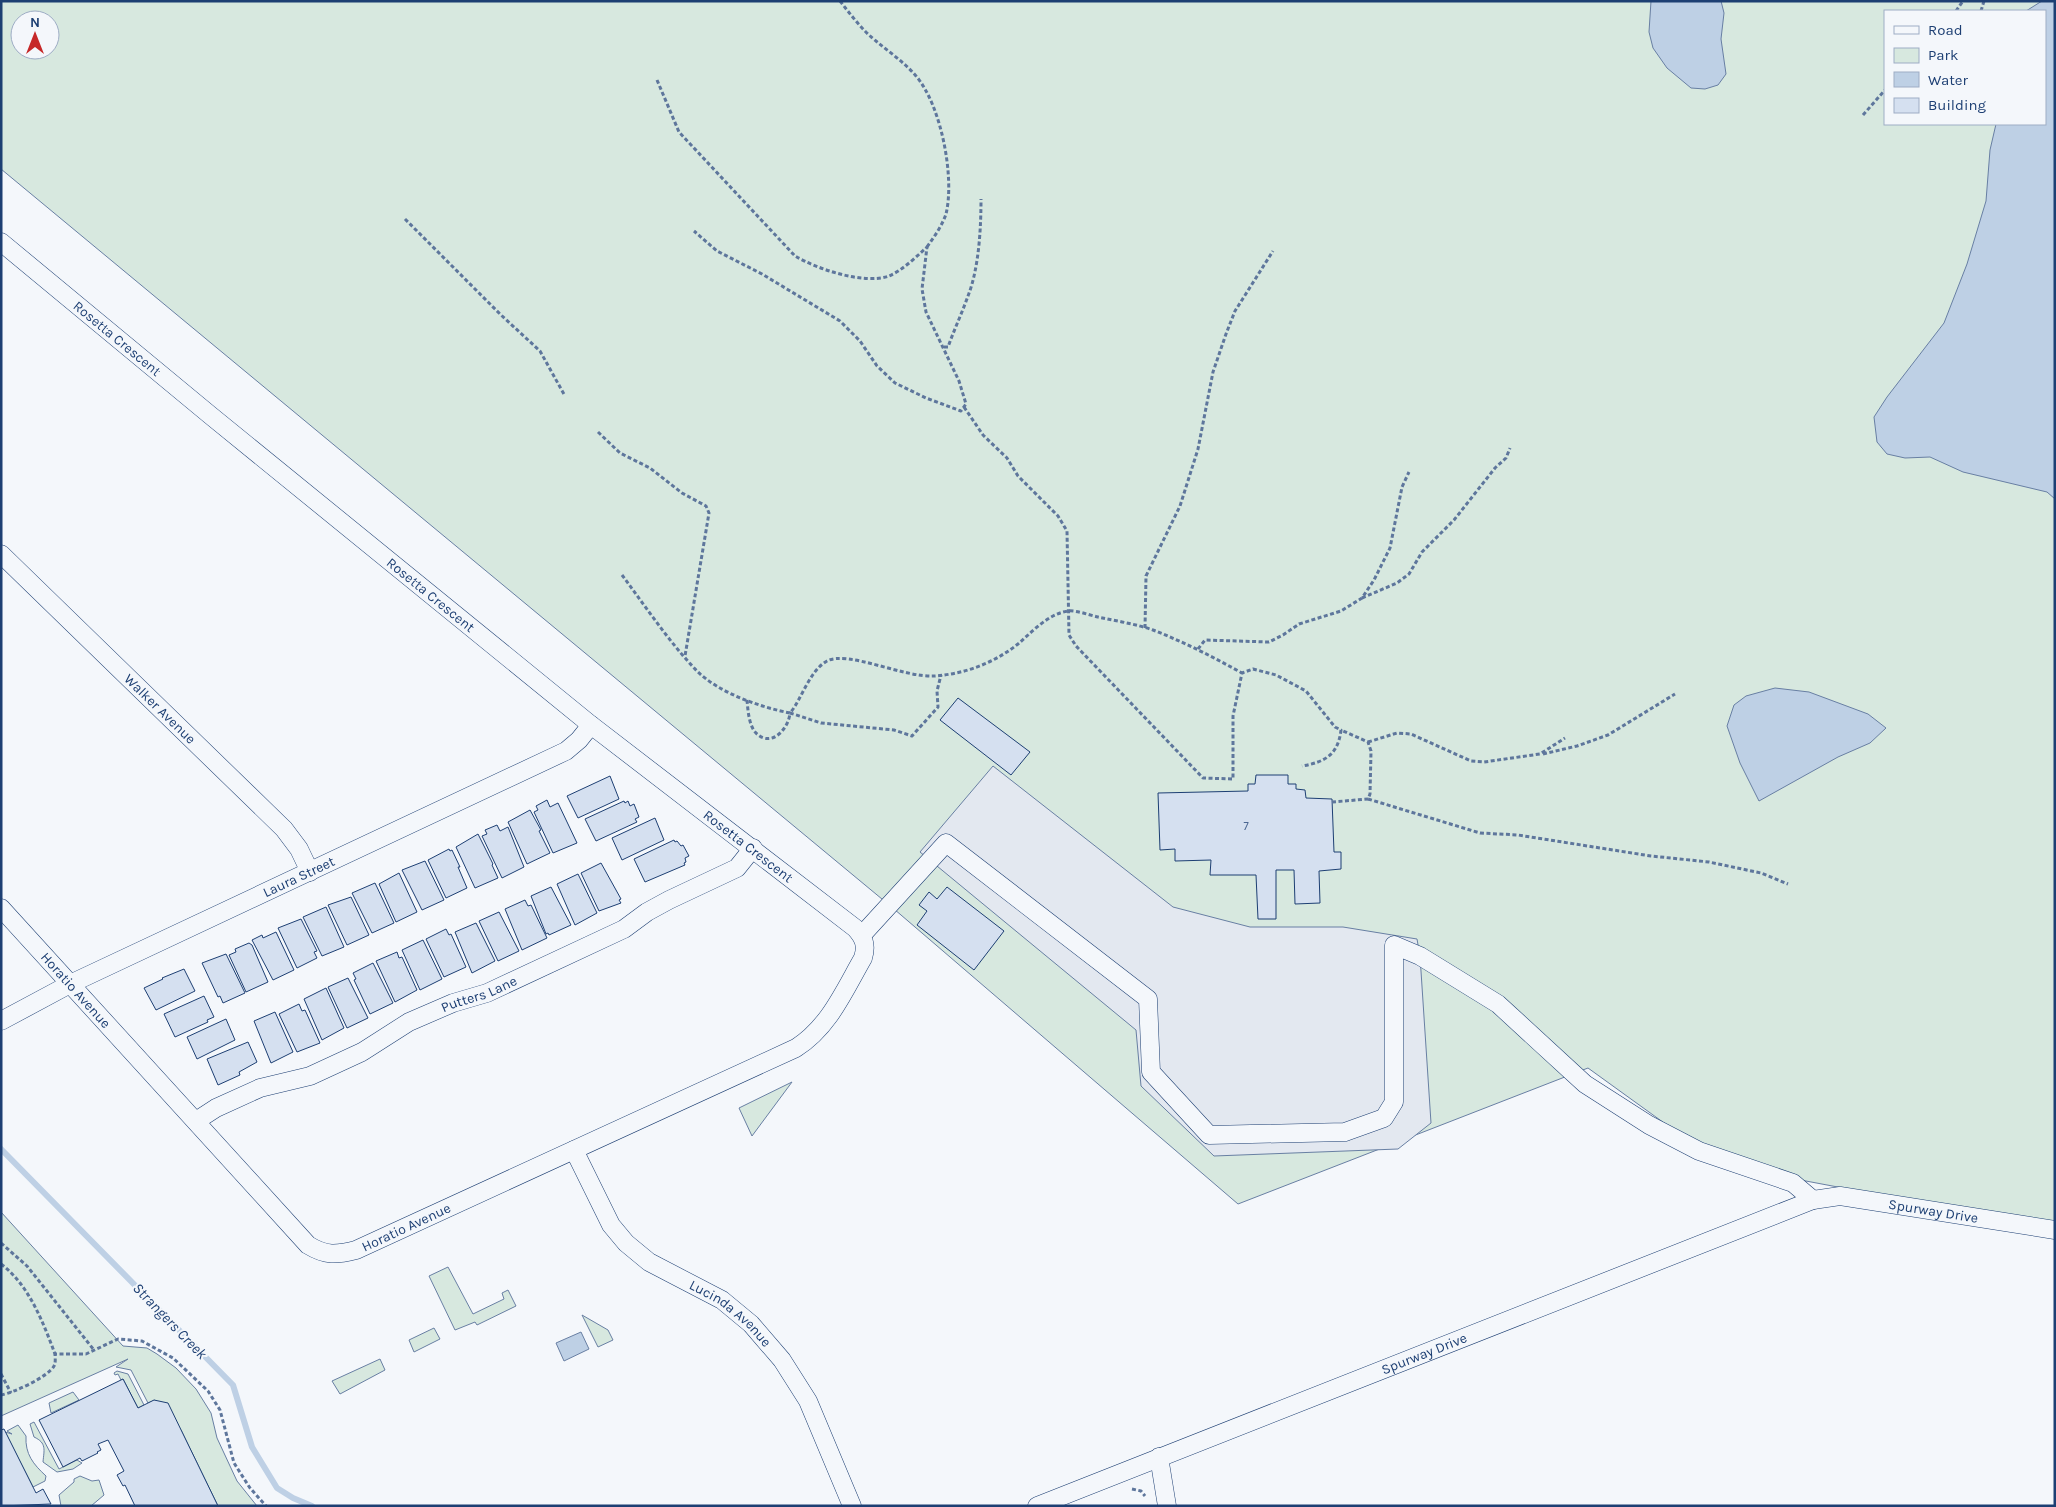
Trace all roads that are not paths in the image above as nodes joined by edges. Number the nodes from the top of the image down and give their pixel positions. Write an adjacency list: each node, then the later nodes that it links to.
1 (1, 242): 3 (street, Rosetta Crescent)
2 (1, 554): 5 (street, Walker Avenue)
3 (591, 725): 4 (street, Rosetta Crescent); 5 (street, Laura Street)
4 (753, 848): 7 (street, Rosetta Crescent); 10 (street, Putters Lane)
5 (310, 872): 8 (street, Laura Street)
6 (1, 908): 8 (street, Horatio Avenue)
7 (863, 938): 11 (street, Horatio Avenue); 12 (street)
8 (70, 984): 9 (street, Laura Street); 10 (street, Horatio Avenue)
9 (1, 1021)
10 (196, 1122): 11 (street, Horatio Avenue)
11 (574, 1150): 15 (street, Lucinda Avenue)
12 (1813, 1200): 13 (street, Spurway Drive); 14 (street, Spurway Drive)
13 (2055, 1230)
14 (1159, 1457): 16 (street, Spurway Drive); 17 (street)
15 (852, 1506)
16 (1037, 1506)
17 (1167, 1506)

